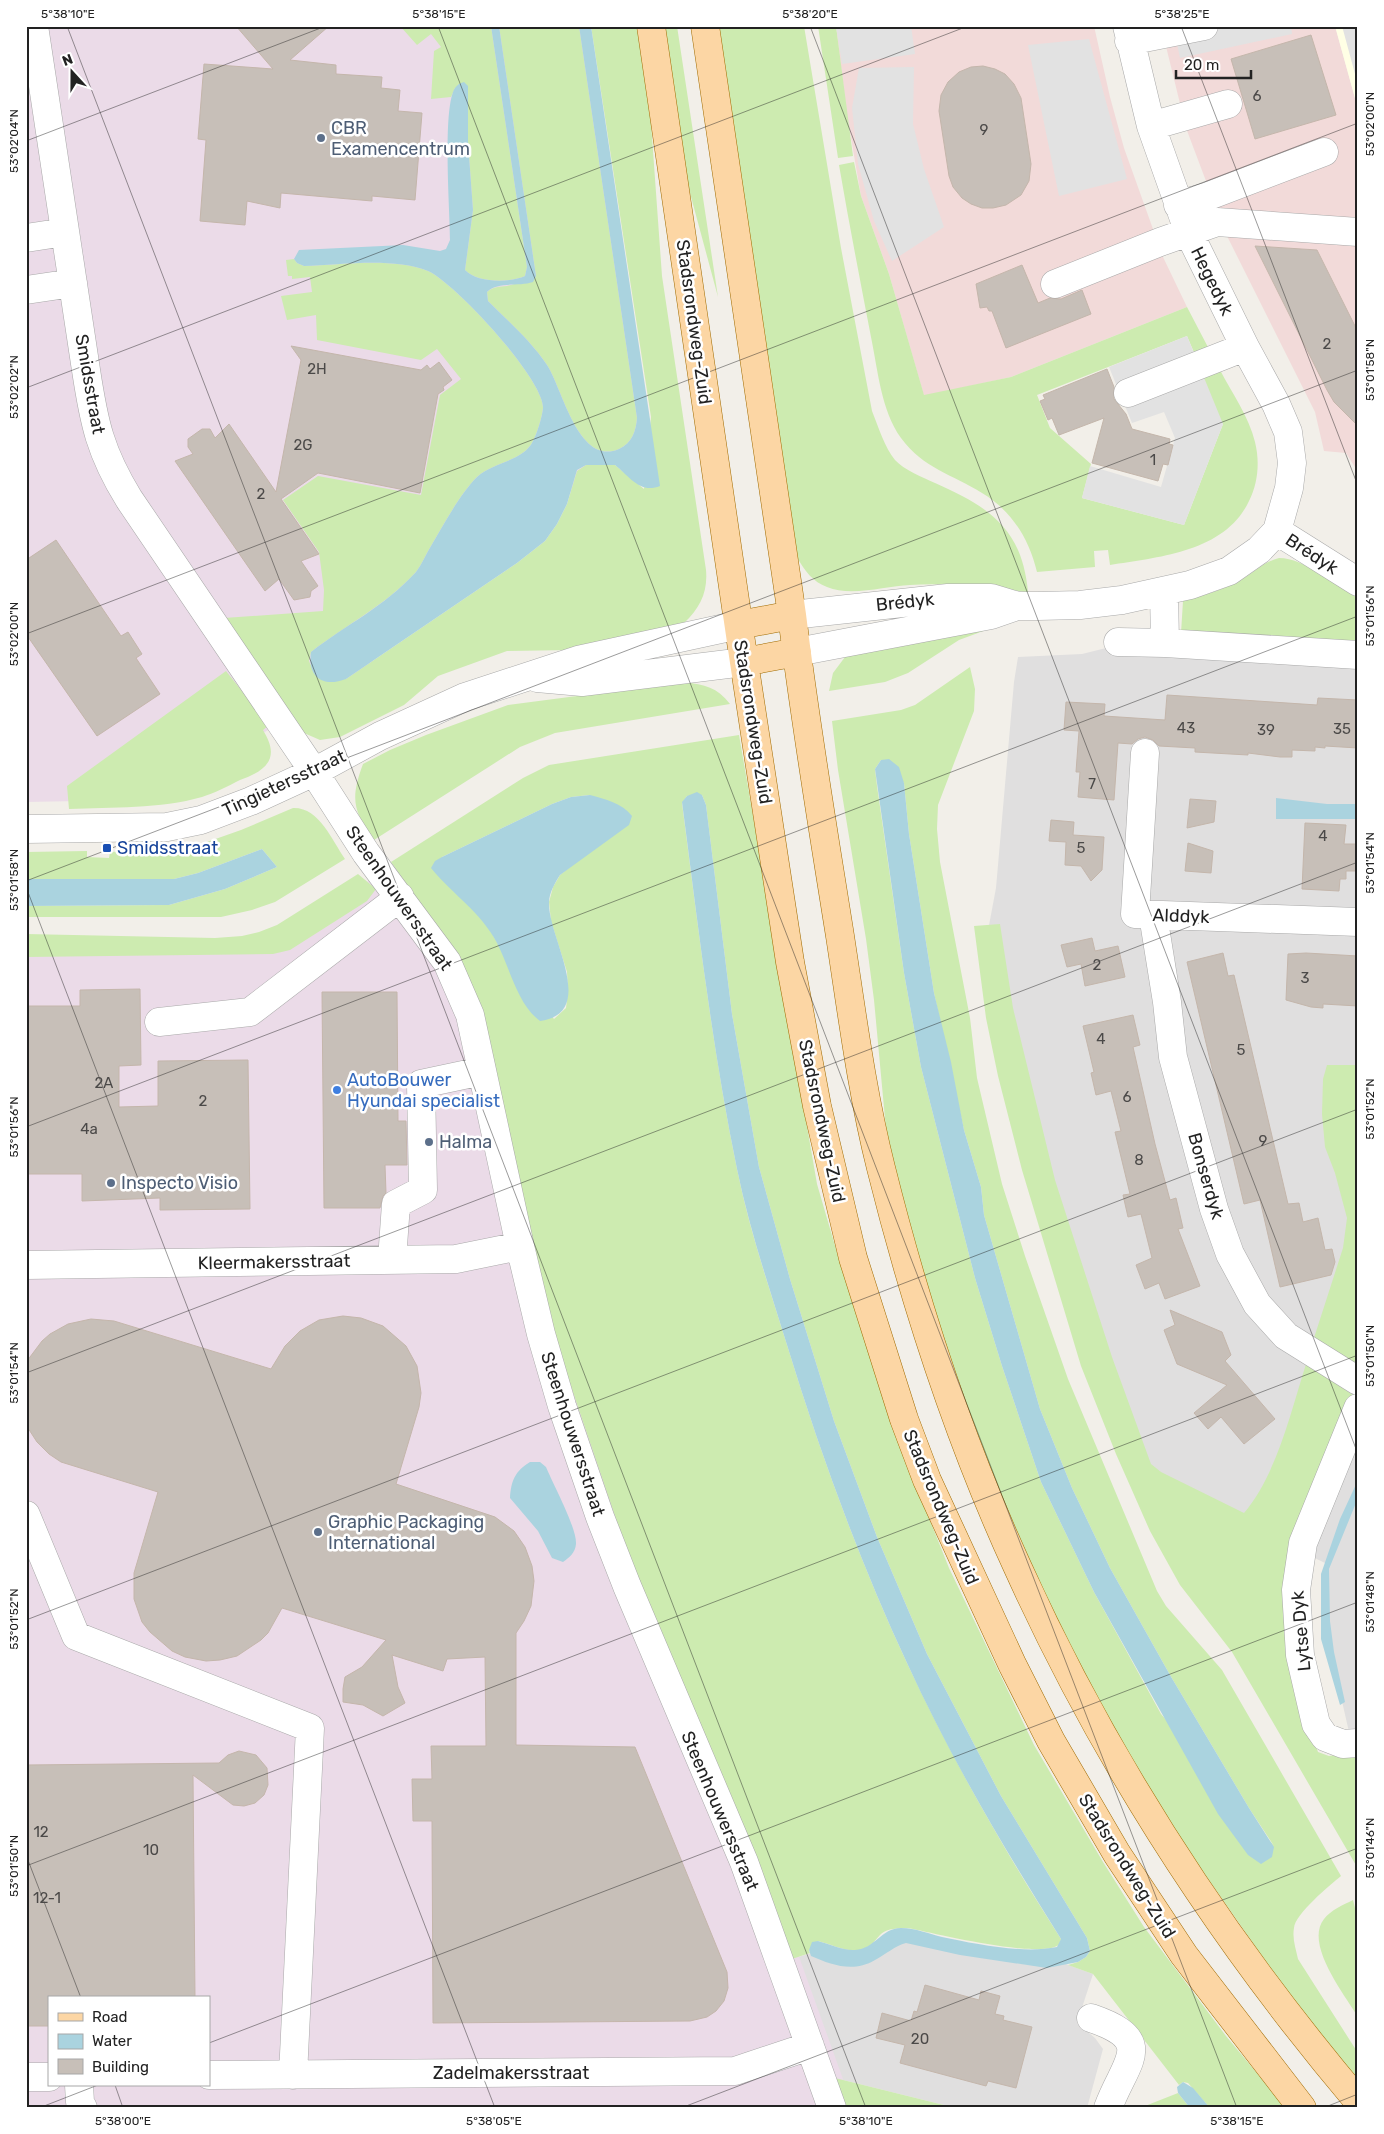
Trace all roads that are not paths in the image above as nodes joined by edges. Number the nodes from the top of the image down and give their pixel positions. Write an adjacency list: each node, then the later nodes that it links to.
1 (651, 26): 24 (main road, Stadsrondweg-Zuid)
2 (705, 26): 23 (main road)
3 (1204, 26): 4 (street)
4 (1128, 34): 7 (street, Hegedyk)
5 (33, 41): 10 (street, Smidsstraat)
6 (1228, 104): 7 (street)
7 (1151, 126): 9 (street, Hegedyk)
8 (1324, 152): 9 (street)
9 (1178, 205): 12 (street, Hegedyk)
10 (65, 232): 13 (street); 14 (street, Smidsstraat)
11 (1358, 232): 12 (street)
12 (1189, 233): 15 (street); 17 (street, Hegedyk)
13 (26, 238)
14 (73, 283): 16 (street); 32 (street, Smidsstraat)
15 (1054, 284)
16 (26, 290)
17 (1245, 347): 18 (street); 19 (street, Hegedyk)
18 (1128, 393)
19 (1277, 530): 20 (street, Brédyk); 21 (street, Brédyk)
20 (1358, 582)
21 (1164, 591): 22 (street, Brédyk); 26 (street)
22 (1018, 606): 23 (street, Brédyk); 27 (street, Brédyk)
23 (792, 615): 24 (main road); 27 (main road)
24 (739, 625): 29 (main road, Stadsrondweg-Zuid); 30 (street, Tingietersstraat)
25 (1118, 642): 26 (street)
26 (1165, 643): 28 (street)
27 (797, 652): 29 (main road); 53 (main road)
28 (1358, 655)
29 (744, 662): 30 (street, Tingietersstraat); 57 (main road, Stadsrondweg-Zuid)
30 (528, 677): 32 (street, Tingietersstraat)
31 (1144, 753): 35 (street, Alddyk)
32 (314, 772): 33 (street, Tingietersstraat); 34 (street, Steenhouwersstraat)
33 (26, 830)
34 (400, 897): 37 (street); 38 (street, Steenhouwersstraat)
35 (1153, 915): 36 (street, Alddyk); 42 (street, Bonserdyk)
36 (1358, 922)
37 (159, 1022)
38 (482, 1071): 39 (street, Steenhouwersstraat); 40 (street)
39 (520, 1246): 40 (street, Kleermakersstraat); 47 (street, Steenhouwersstraat)
40 (392, 1260): 41 (street, Kleermakersstraat)
41 (26, 1265)
42 (1358, 1381)
43 (1358, 1408): 45 (street, Lytse Dyk)
44 (26, 1515): 48 (street)
45 (1358, 1743)
46 (1091, 2018): 56 (street)
47 (810, 2046): 48 (street, Zadelmakersstraat); 55 (street, Steenhouwersstraat)
48 (293, 2074): 49 (street, Zadelmakersstraat)
49 (210, 2075)
50 (26, 2077): 51 (street)
51 (48, 2077)
52 (79, 2086): 54 (street)
53 (1358, 2101)
54 (83, 2108)
55 (832, 2108)
56 (1108, 2108)
57 (1302, 2108)

